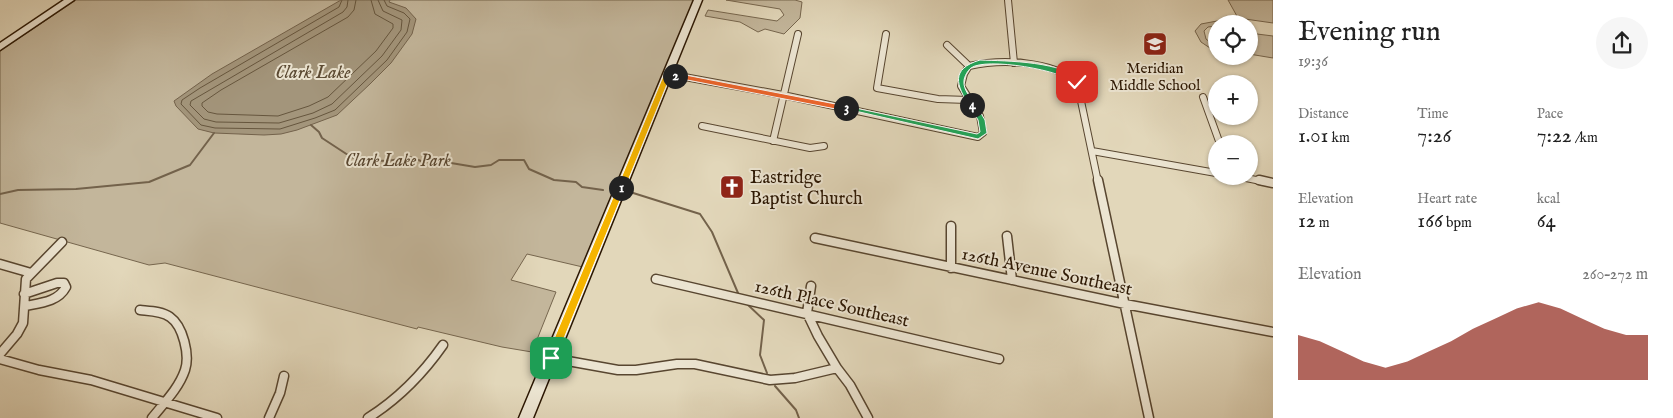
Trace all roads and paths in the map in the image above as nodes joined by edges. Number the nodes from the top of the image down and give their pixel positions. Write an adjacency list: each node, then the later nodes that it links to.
1 (70, 0): 7 (main road)
2 (698, 0): 10 (main road)
3 (1008, 0): 8 (street)
4 (798, 34): 11 (street)
5 (886, 34): 13 (street)
6 (947, 45): 9 (street)
7 (0, 47)
8 (1014, 64): 9 (street); 18 (street)
9 (969, 66): 13 (street)
10 (668, 74): 11 (street); 40 (main road)
11 (783, 95): 13 (street); 16 (street)
12 (1203, 98): 15 (street)
13 (968, 100)
14 (702, 126): 16 (street)
15 (1217, 135)
16 (773, 141): 17 (street)
17 (824, 146)
18 (1092, 151): 19 (street); 33 (street)
19 (1208, 172)
20 (1258, 180): 21 (street)
21 (1273, 183)
22 (951, 226): 27 (street)
23 (1007, 236): 30 (street)
24 (815, 238): 27 (street, 126th Avenue Southeast)
25 (62, 242): 28 (street)
26 (0, 264): 28 (street)
27 (951, 268): 30 (street, 126th Avenue Southeast)
28 (31, 273): 32 (street)
29 (656, 279): 36 (street, 126th Place Southeast)
30 (1012, 280): 33 (street, 126th Avenue Southeast)
31 (811, 286): 36 (street)
32 (24, 294): 34 (street); 34 (street)
33 (1125, 304): 37 (street, 126th Avenue Southeast); 52 (street)
34 (25, 306): 39 (street)
35 (140, 310): 45 (street)
36 (807, 313): 42 (street, 126th Place Southeast); 43 (street)
37 (1273, 332)
38 (443, 345): 49 (street)
39 (0, 354)
40 (551, 358): 43 (street); 50 (main road)
41 (0, 359): 45 (street)
42 (999, 359)
43 (837, 368): 51 (street)
44 (284, 376): 48 (street)
45 (164, 402): 46 (street); 47 (street)
46 (152, 418)
47 (217, 418)
48 (269, 418)
49 (368, 418)
50 (526, 418)
51 (868, 418)
52 (1149, 418)

